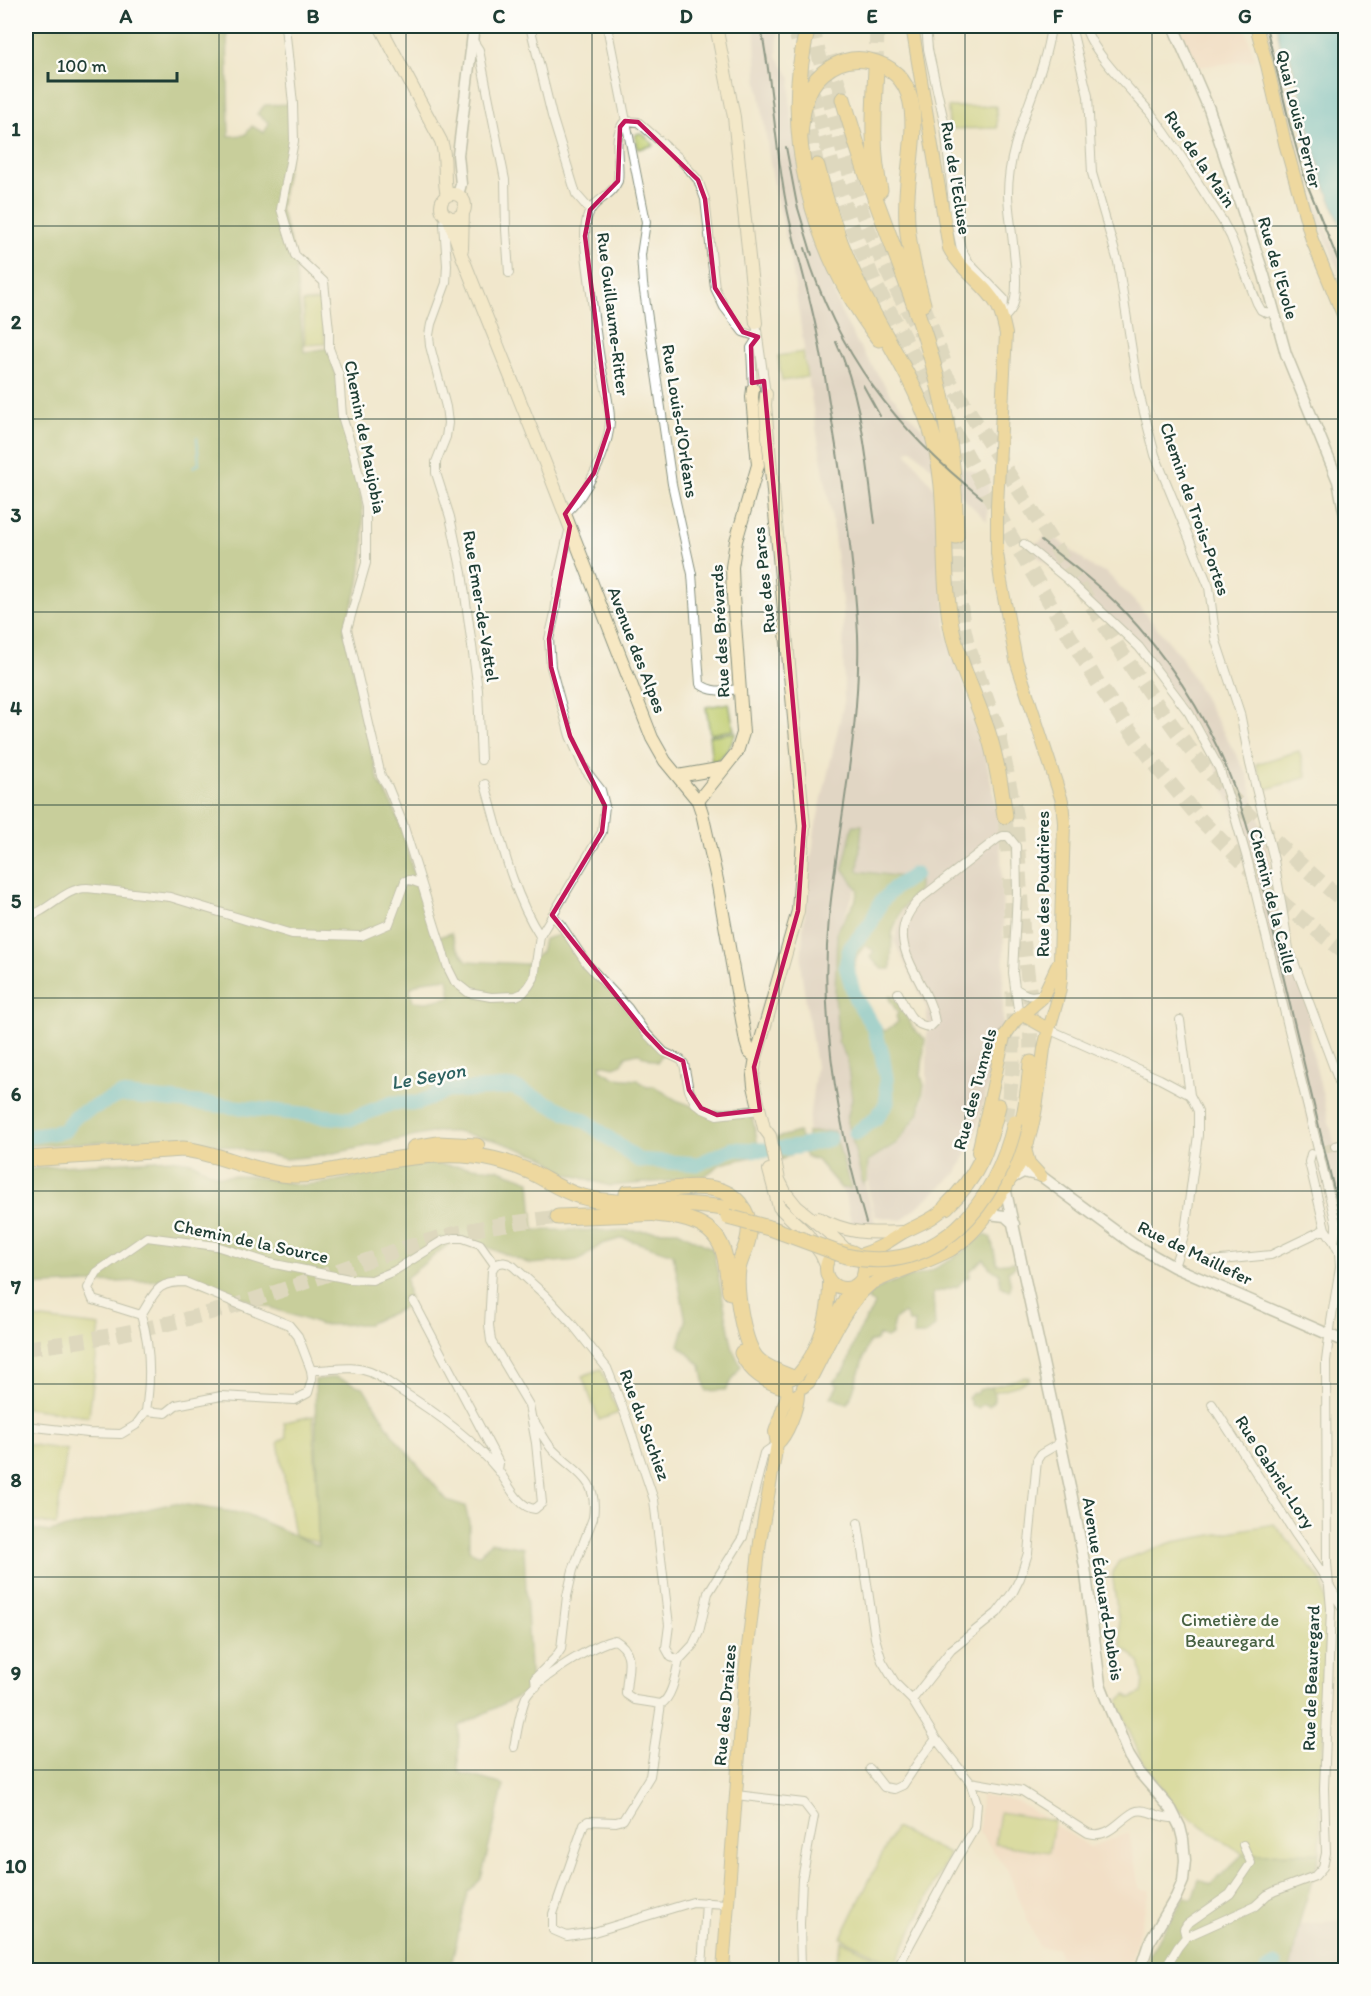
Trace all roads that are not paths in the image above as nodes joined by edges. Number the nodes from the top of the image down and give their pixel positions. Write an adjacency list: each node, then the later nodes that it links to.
1 (285, 26): 52 (street, Chemin de Maujobia)
2 (380, 26): 22 (main road)
3 (474, 26): 15 (street)
4 (530, 26): 24 (street)
5 (607, 26): 18 (street)
6 (716, 26): 34 (main road, Rue des Parcs)
7 (808, 26): 19 (highway)
8 (912, 26): 32 (main road, Rue de l'Ecluse)
9 (926, 26): 32 (street)
10 (1051, 26): 32 (street)
11 (1071, 26): 66 (street, Chemin de Trois-Portes)
12 (1085, 26): 31 (street, Rue de la Main)
13 (1173, 26): 31 (street, Rue de l'Evole)
14 (1256, 26): 21 (main road, Quai Louis-Perrier)
15 (472, 39): 22 (street); 28 (street)
16 (876, 68): 26 (highway)
17 (843, 99): 26 (highway)
18 (625, 121): 24 (street, Rue Guillaume-Ritter); 35 (street); 45 (street, Rue Louis-d'Orléans)
19 (800, 136): 30 (highway); 36 (highway)
20 (817, 166): 36 (highway)
21 (1298, 189): 29 (main road); 33 (main road, Quai Louis-Perrier)
22 (452, 195): 23 (main road); 25 (main road)
23 (463, 210): 25 (main road); 27 (main road, Avenue des Alpes)
24 (590, 210): 40 (street, Rue Guillaume-Ritter)
25 (447, 215): 27 (main road, Avenue des Alpes); 46 (street, Rue Emer-de-Vattel)
26 (892, 245): 43 (highway)
27 (462, 256): 40 (main road, Avenue des Alpes)
28 (509, 273)
29 (1346, 302)
30 (923, 304)
31 (1274, 310): 41 (street, Rue de l'Evole)
32 (1003, 319): 56 (main road, Rue des Poudrières)
33 (1346, 322)
34 (756, 323): 35 (street, Rue des Parcs)
35 (758, 337): 37 (street, Rue des Parcs); 38 (street)
36 (908, 377): 51 (highway)
37 (764, 381): 38 (street); 39 (street, Rue des Parcs)
38 (753, 388): 45 (main road, Rue des Brévards)
39 (766, 394): 63 (main road, Rue des Parcs)
40 (565, 514): 42 (main road, Avenue des Alpes)
41 (1346, 521)
42 (570, 526): 48 (main road, Avenue des Alpes); 53 (street, Chemin de Maujobia)
43 (956, 536)
44 (1024, 544): 88 (street, Chemin de la Caille)
45 (741, 689): 47 (main road, Rue des Brévards)
46 (481, 760)
47 (724, 768): 48 (main road); 50 (main road, Rue des Brévards)
48 (678, 776): 50 (main road, Avenue des Alpes)
49 (485, 784): 55 (street)
50 (698, 801): 63 (main road, Avenue des Alpes)
51 (1005, 816)
52 (421, 884): 54 (street); 55 (street, Chemin de Maujobia)
53 (552, 915): 55 (street, Chemin de Maujobia); 68 (street)
54 (26, 916)
55 (540, 936)
56 (1060, 960): 59 (main road, Rue des Tunnels); 62 (main road, Rue des Poudrières)
57 (1015, 988): 58 (street); 59 (street); 60 (street)
58 (898, 993)
59 (1045, 993): 60 (main road, Rue des Tunnels)
60 (1023, 1015): 62 (main road); 79 (main road, Rue des Tunnels)
61 (1180, 1020): 65 (street)
62 (1048, 1029): 65 (street); 72 (main road, Rue des Poudrières)
63 (756, 1057): 68 (main road, Rue des Parcs)
64 (1031, 1063): 78 (highway)
65 (1190, 1095): 95 (street)
66 (1346, 1100)
67 (998, 1106): 79 (highway)
68 (760, 1110): 74 (main road, Rue des Parcs)
69 (1011, 1122): 81 (highway)
70 (1346, 1144): 71 (street)
71 (1335, 1146)
72 (1025, 1149): 77 (main road); 78 (main road, Rue des Poudrières)
73 (1311, 1154): 86 (street)
74 (770, 1158): 80 (main road, Rue des Parcs); 93 (main road, Rue des Parcs)
75 (26, 1159): 76 (highway)
76 (355, 1166): 81 (highway); 105 (highway)
77 (1041, 1176): 78 (street); 95 (street, Rue de Maillefer)
78 (1009, 1182): 83 (main road); 85 (street, Avenue Édouard-Dubois)
79 (946, 1207): 87 (main road)
80 (802, 1212): 87 (main road, Rue des Parcs); 89 (main road, Rue des Parcs)
81 (728, 1213): 82 (highway)
82 (656, 1214): 84 (highway); 105 (highway)
83 (988, 1214): 85 (street); 94 (main road)
84 (558, 1216)
85 (1014, 1224): 110 (street, Avenue Édouard-Dubois)
86 (1325, 1229): 88 (street); 91 (street)
87 (904, 1232): 90 (main road); 94 (main road)
88 (1334, 1242): 101 (street, Chemin de la Caille)
89 (846, 1250): 90 (main road); 93 (main road)
90 (859, 1255): 96 (main road)
91 (1211, 1261)
92 (495, 1265): 100 (street, Chemin de la Source); 108 (street); 116 (street, Rue du Suchiez)
93 (826, 1265): 97 (main road)
94 (917, 1265): 96 (main road); 102 (main road)
95 (1174, 1267): 101 (street, Rue de Maillefer)
96 (865, 1272): 98 (main road)
97 (829, 1279): 98 (main road); 105 (main road)
98 (850, 1288): 102 (main road)
99 (414, 1302): 112 (street)
100 (141, 1315): 104 (street); 107 (street)
101 (1330, 1335): 103 (street, Rue de Maillefer); 114 (street, Rue de Beauregard)
102 (833, 1338): 105 (main road)
103 (1346, 1342)
104 (311, 1370): 107 (street); 112 (street)
105 (793, 1386): 111 (main road, Rue des Draizes)
106 (1212, 1404): 114 (street, Rue Gabriel-Lory)
107 (146, 1411): 109 (street)
108 (532, 1418): 112 (street); 117 (street)
109 (26, 1426)
110 (1060, 1443): 118 (street); 125 (street, Avenue Édouard-Dubois)
111 (777, 1444): 116 (street); 124 (main road, Rue des Draizes)
112 (498, 1470)
113 (858, 1523): 118 (street)
114 (1330, 1589): 115 (street, Rue Gabriel-Lory); 129 (street, Rue de Beauregard)
115 (1346, 1614)
116 (679, 1660): 119 (street)
117 (536, 1687): 119 (street); 121 (street)
118 (912, 1700): 120 (street)
119 (661, 1704): 127 (street)
120 (936, 1739): 122 (street); 123 (street)
121 (513, 1747)
122 (870, 1769)
123 (970, 1782): 125 (street); 133 (street)
124 (736, 1795): 128 (main road, Rue des Draizes); 132 (street)
125 (1175, 1818): 134 (street, Avenue Édouard-Dubois)
126 (1243, 1845): 129 (street)
127 (706, 1902): 128 (street); 130 (street)
128 (727, 1904): 131 (main road, Rue des Draizes)
129 (1186, 1937): 135 (street)
130 (688, 1970)
131 (723, 1971)
132 (801, 1971)
133 (896, 1971)
134 (1140, 1971)
135 (1164, 1971)

